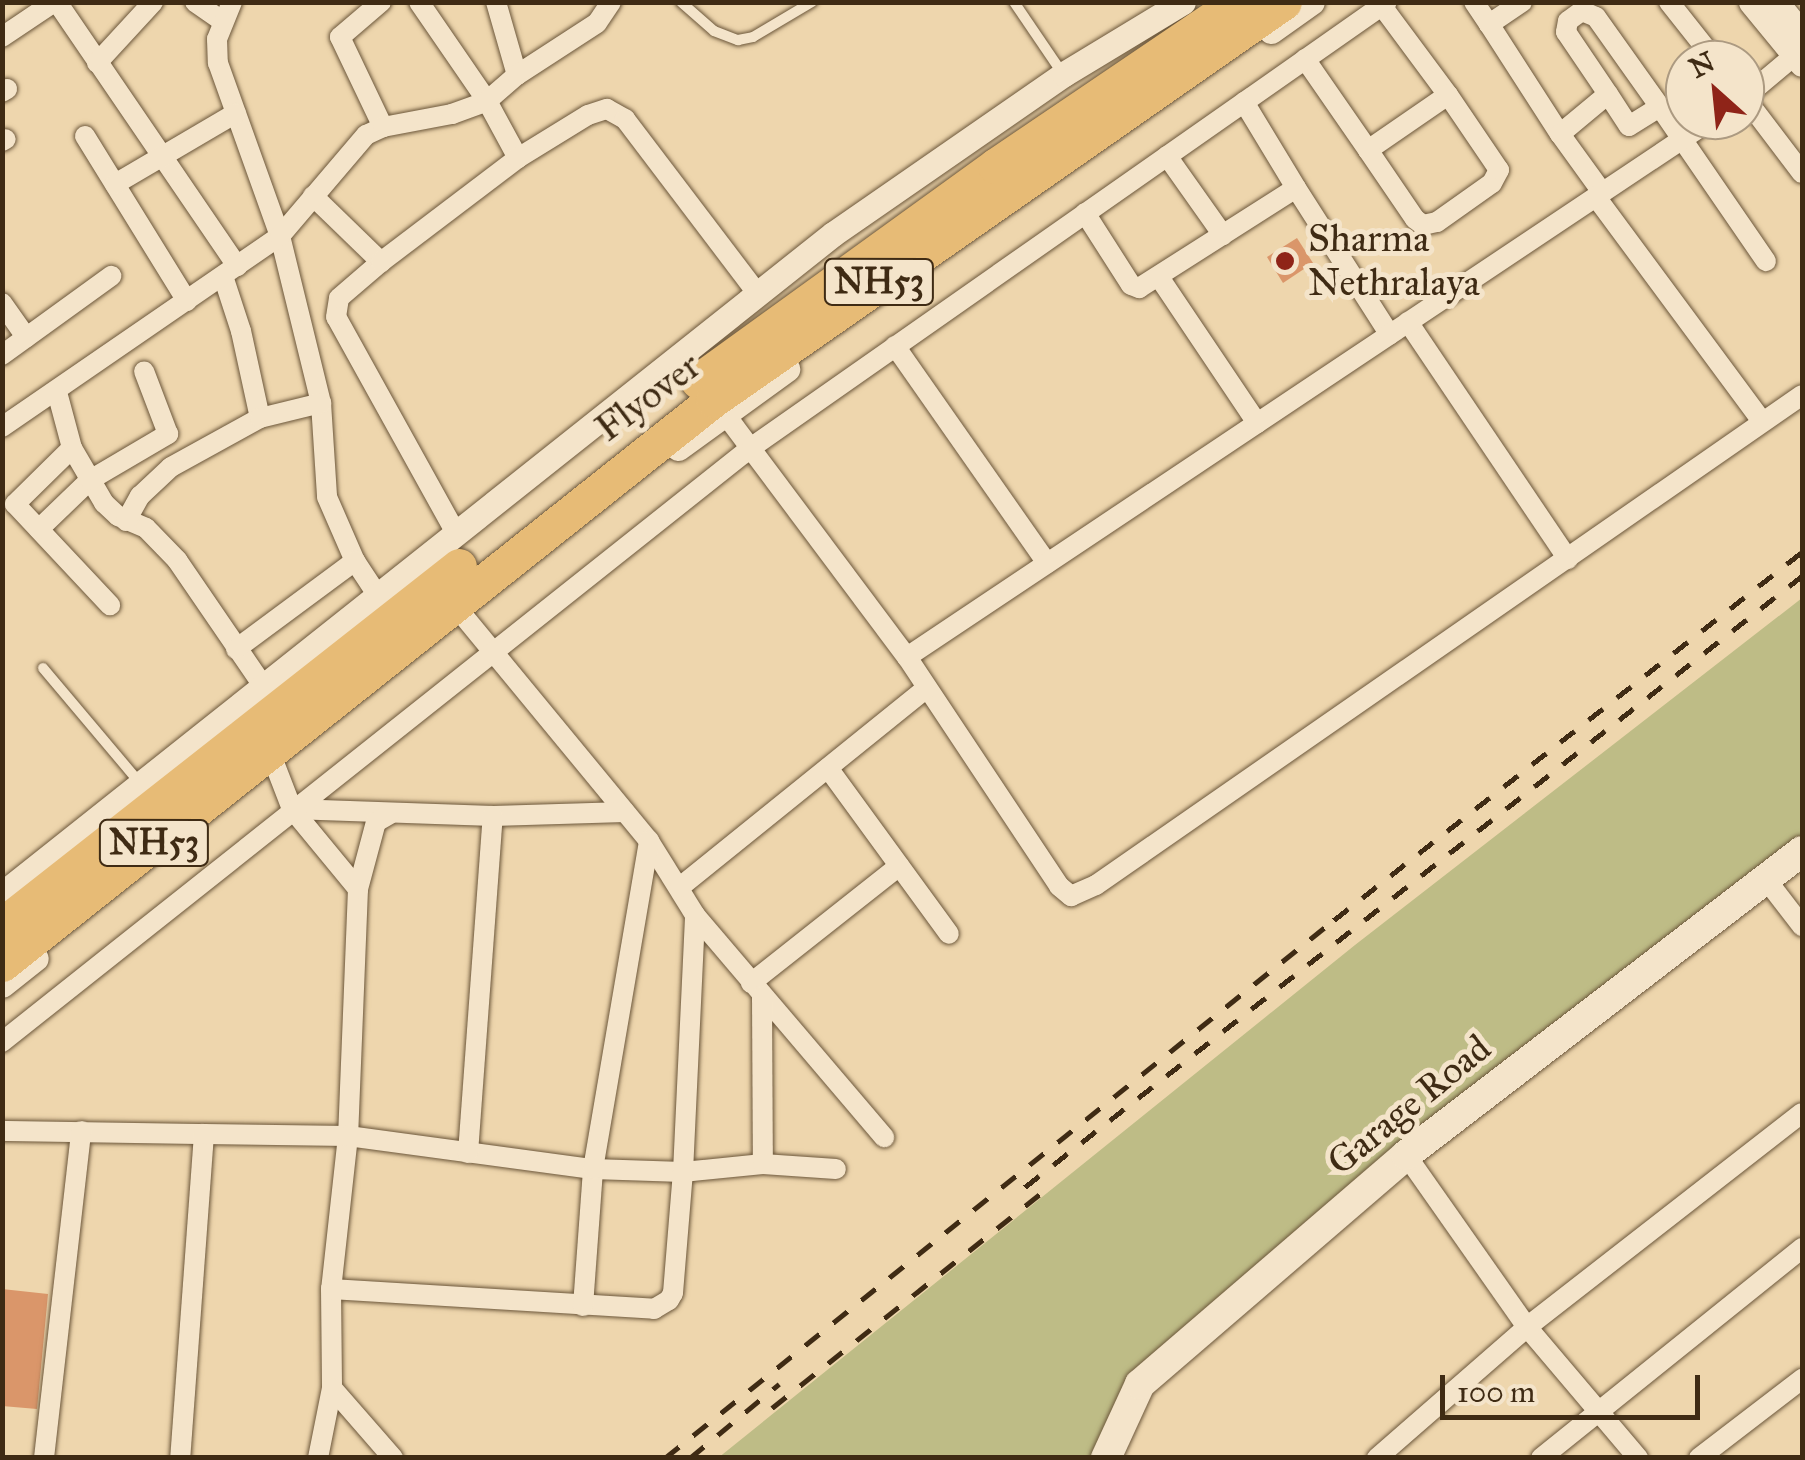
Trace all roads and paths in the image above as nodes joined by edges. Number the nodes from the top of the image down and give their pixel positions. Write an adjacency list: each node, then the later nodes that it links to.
1 (153, 2): 29 (street)
2 (194, 2): 21 (street)
3 (381, 2): 41 (street)
4 (419, 2): 35 (street)
5 (496, 2): 30 (street)
6 (611, 2): 30 (street)
7 (681, 2): 8 (lane)
8 (812, 2)
9 (1014, 2): 31 (lane)
10 (1183, 2): 31 (street)
11 (1237, 2): 85 (highway, Flyover / NH53)
12 (1284, 2): 85 (highway, Flyover / NH53)
13 (1312, 2): 74 (street)
14 (1348, 2): 23 (street)
15 (1474, 2): 24 (street)
16 (1522, 2): 24 (street)
17 (1669, 2): 26 (street)
18 (1751, 2): 27 (street)
19 (1776, 2): 27 (street)
20 (1385, 4): 23 (street); 33 (street)
21 (227, 12): 38 (street)
22 (65, 15): 25 (street); 29 (street)
23 (1361, 21): 28 (street)
24 (1489, 24): 42 (street)
25 (2, 37)
26 (1700, 40)
27 (1800, 51): 32 (street)
28 (1305, 59): 36 (street); 45 (street)
29 (97, 63): 46 (street)
30 (516, 74): 35 (street)
31 (1064, 74): 62 (street)
32 (1765, 80)
33 (1448, 94): 45 (street); 45 (street)
34 (1608, 94): 37 (street); 37 (street); 42 (street)
35 (486, 102): 41 (street); 48 (street)
36 (1244, 102): 47 (street); 51 (street)
37 (1660, 108): 39 (street)
38 (236, 113): 46 (street); 56 (street)
39 (1665, 116)
40 (1765, 124): 49 (street)
41 (382, 127): 53 (street)
42 (1560, 134): 52 (street)
43 (86, 136): 50 (street)
44 (1681, 140): 52 (street); 57 (street)
45 (1368, 150)
46 (160, 156): 50 (street); 59 (street)
47 (1167, 156): 54 (street); 55 (street)
48 (518, 158): 58 (street); 62 (street)
49 (1802, 173)
50 (115, 184): 64 (street)
51 (1296, 188): 55 (street); 66 (street)
52 (1599, 195): 65 (street); 77 (street)
53 (313, 196): 56 (street); 58 (street)
54 (1085, 213): 61 (street); 68 (street)
55 (1223, 235): 61 (street)
56 (280, 236): 59 (street); 72 (street)
57 (1766, 261)
58 (381, 262): 85 (street)
59 (230, 271): 64 (street); 76 (street)
60 (112, 276): 67 (street)
61 (1158, 276): 78 (street)
62 (757, 293): 85 (street)
63 (2, 303): 67 (street)
64 (174, 309): 73 (street)
65 (1408, 322): 66 (street); 86 (street)
66 (1390, 334): 78 (street)
67 (26, 336): 69 (street)
68 (895, 346): 79 (street); 88 (street)
69 (2, 354)
70 (144, 371): 81 (street)
71 (1802, 395): 77 (street)
72 (320, 404): 76 (street); 87 (street)
73 (60, 406): 75 (street); 80 (street)
74 (725, 414): 79 (street); 91 (street)
75 (6, 417)
76 (260, 418): 83 (street)
77 (1762, 421): 86 (street)
78 (1257, 423): 88 (street)
79 (752, 446): 93 (street); 94 (street)
80 (72, 448): 81 (street); 82 (street)
81 (90, 480): 83 (street); 84 (street)
82 (9, 511): 84 (street)
83 (126, 520): 92 (street)
84 (39, 529): 90 (street)
85 (472, 555): 89 (street); 109 (highway, Flyover / NH53)
86 (1568, 558): 97 (street)
87 (355, 561): 89 (street); 92 (street)
88 (1048, 563): 94 (street)
89 (378, 596): 96 (street)
90 (110, 605)
91 (462, 614): 93 (street); 98 (street)
92 (236, 649): 96 (street)
93 (493, 652): 101 (street); 102 (street)
94 (906, 657): 97 (street)
95 (43, 668): 100 (lane)
96 (264, 687): 100 (street)
97 (927, 688): 99 (street)
98 (274, 765): 101 (street); 109 (street)
99 (828, 768): 107 (street); 110 (street)
100 (140, 784): 109 (street)
101 (292, 809): 103 (street); 111 (street); 120 (street)
102 (625, 812): 104 (street); 105 (street)
103 (390, 814): 104 (street); 111 (street)
104 (493, 816): 127 (street)
105 (650, 841): 110 (street); 130 (street)
106 (1802, 850): 108 (main road, Garage Road)
107 (899, 866): 116 (street); 119 (street)
108 (1765, 878): 115 (street); 128 (main road, Garage Road)
109 (76, 880): 112 (street); 114 (highway, NH53); 117 (highway, NH53); 118 (street)
110 (680, 887): 113 (street)
111 (358, 889): 125 (street)
112 (2, 894)
113 (695, 915): 119 (street); 132 (street)
114 (2, 925)
115 (1802, 926)
116 (948, 934)
117 (2, 964)
118 (2, 985)
119 (756, 990): 126 (street); 129 (street)
120 (2, 1042)
121 (1802, 1113): 136 (street)
122 (2, 1130): 123 (street)
123 (81, 1131): 124 (street); 140 (street)
124 (204, 1134): 125 (street); 141 (street)
125 (348, 1136): 127 (street); 134 (street)
126 (884, 1138)
127 (468, 1153): 130 (street)
128 (1406, 1155): 136 (street); 144 (main road, Garage Road)
129 (763, 1164): 131 (street); 132 (street)
130 (594, 1169): 132 (street); 135 (street)
131 (836, 1169)
132 (683, 1172): 135 (street)
133 (1802, 1248): 139 (street)
134 (331, 1289): 135 (street); 138 (street)
135 (582, 1306)
136 (1526, 1327): 139 (street); 145 (street)
137 (1802, 1379): 148 (street)
138 (332, 1388): 142 (street); 143 (street)
139 (1598, 1409): 146 (street); 147 (street)
140 (44, 1458)
141 (180, 1458)
142 (318, 1458)
143 (393, 1458)
144 (1106, 1458)
145 (1377, 1458)
146 (1542, 1458)
147 (1638, 1458)
148 (1699, 1458)

